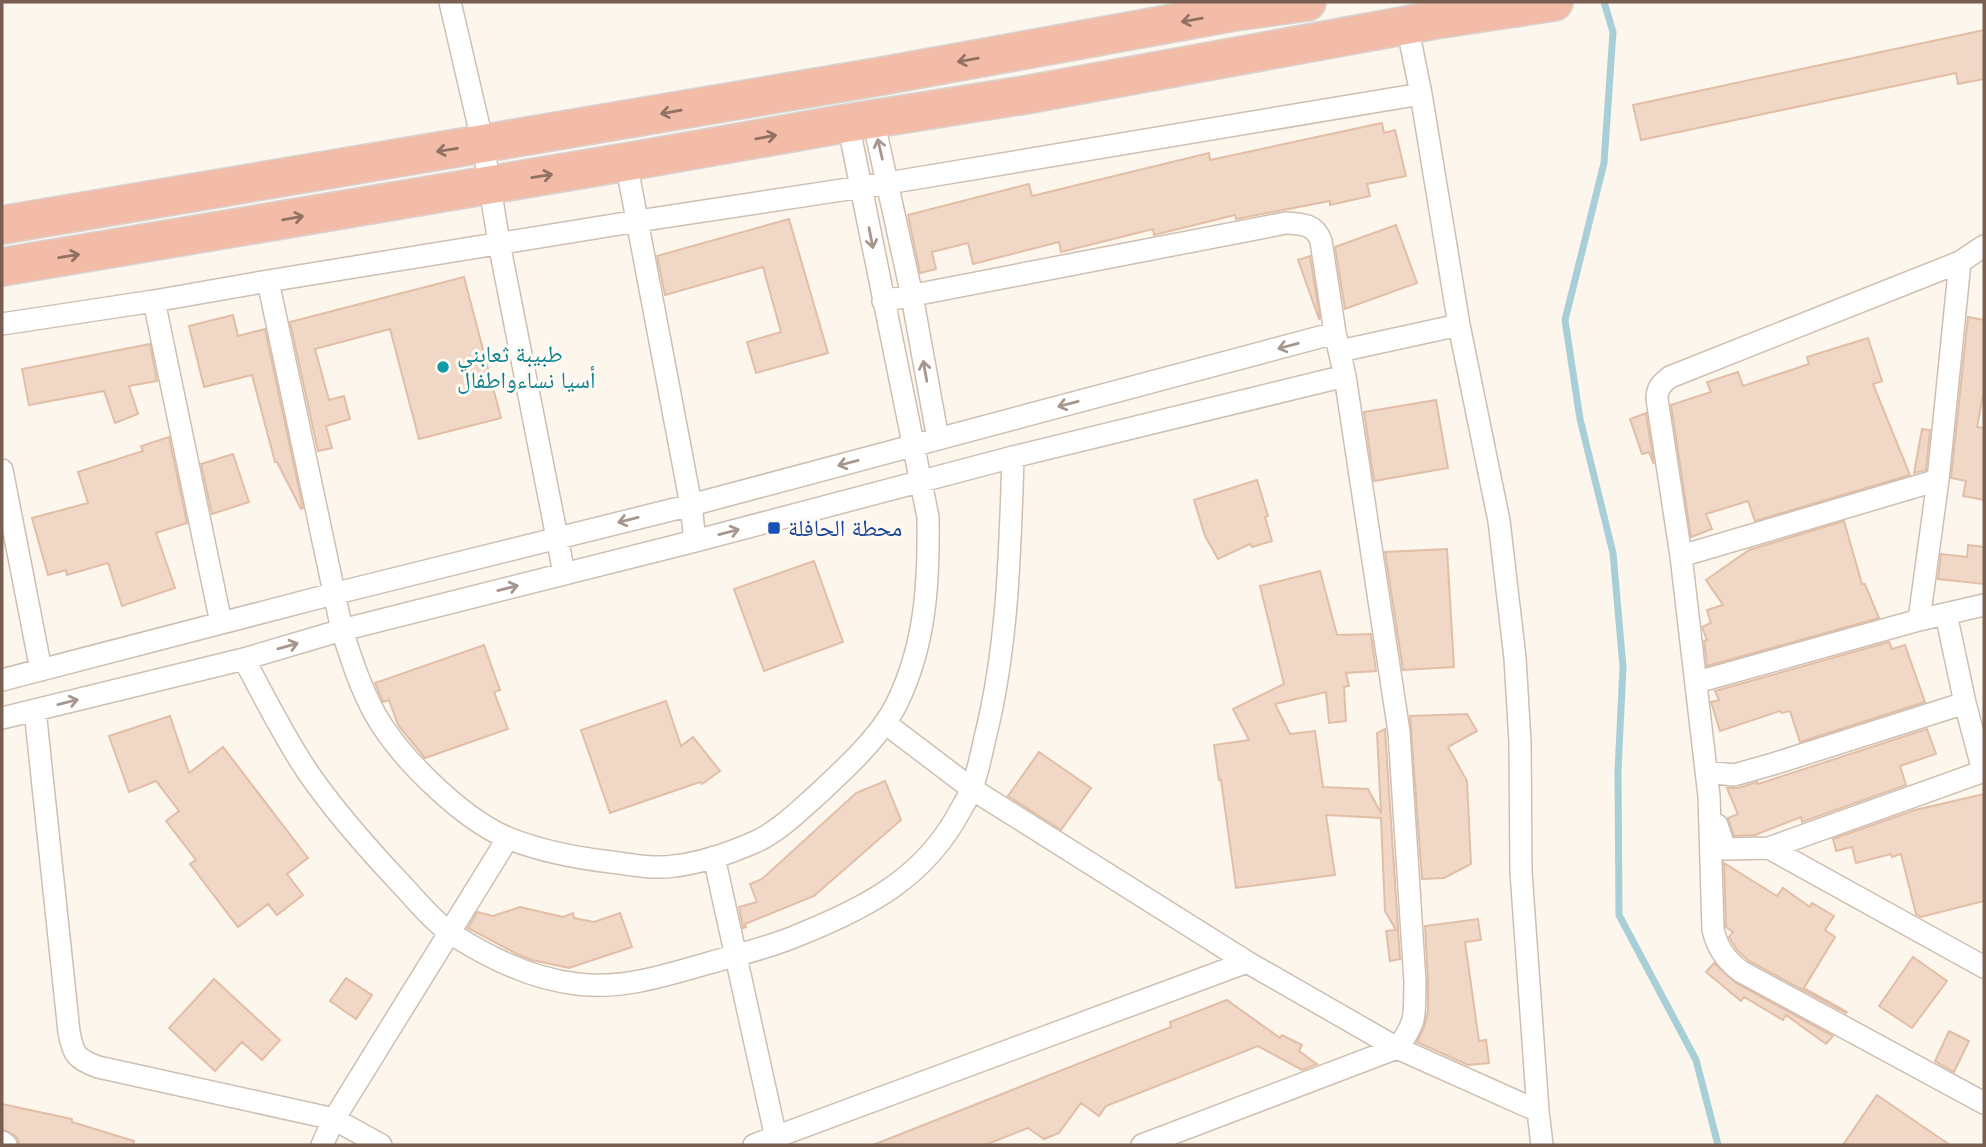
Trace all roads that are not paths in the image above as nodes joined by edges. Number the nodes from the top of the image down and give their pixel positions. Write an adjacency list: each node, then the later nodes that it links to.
1 (450, 2): 7 (street)
2 (1307, 2): 7 (highway, one-way to 7)
3 (1554, 2): 4 (highway)
4 (1407, 25): 5 (street); 6 (highway)
5 (1421, 94): 9 (street); 23 (street)
6 (860, 121): 8 (highway, one-way to 6); 9 (street, one-way to 6); 11 (street)
7 (483, 144): 10 (street); 13 (highway, one-way to 13)
8 (626, 162): 10 (highway, one-way to 8); 12 (street)
9 (888, 183): 11 (street); 19 (street)
10 (491, 184): 14 (street); 17 (highway, one-way to 10)
11 (861, 187): 12 (street); 21 (street, one-way to 21)
12 (638, 221): 14 (street); 32 (street)
13 (2, 225)
14 (499, 243): 18 (street); 33 (street)
15 (1984, 246): 16 (street)
16 (1959, 262): 30 (street); 35 (street)
17 (2, 267)
18 (268, 281): 20 (street); 37 (street)
19 (912, 296): 21 (street); 24 (street); 26 (street, one-way to 19)
20 (154, 301): 22 (street); 41 (street)
21 (883, 301): 27 (street)
22 (2, 324)
23 (1459, 325): 24 (street); 64 (street)
24 (1337, 342): 25 (street); 26 (street, one-way to 26)
25 (1345, 376): 28 (street); 62 (street)
26 (938, 439): 27 (street)
27 (912, 446): 31 (street); 32 (street, one-way to 32)
28 (1013, 457): 31 (street); 53 (street)
29 (2, 470): 44 (street)
30 (1938, 480): 35 (street); 40 (street)
31 (920, 481): 34 (street, one-way to 31); 50 (street)
32 (691, 505): 33 (street, one-way to 33); 34 (street)
33 (558, 538): 36 (street); 37 (street)
34 (695, 541): 36 (street)
35 (1681, 556): 46 (street)
36 (564, 573): 42 (street, one-way to 36)
37 (333, 594): 41 (street); 42 (street)
38 (1984, 605): 39 (street)
39 (1946, 614): 40 (street); 47 (street)
40 (1919, 620): 46 (street)
41 (221, 623): 44 (street)
42 (342, 630): 43 (street, one-way to 42); 55 (street)
43 (244, 659): 48 (street, one-way to 43); 58 (street)
44 (41, 670): 45 (street)
45 (2, 680)
46 (1696, 682): 52 (street)
47 (1965, 703): 51 (street); 52 (street)
48 (35, 710): 49 (street); 65 (street)
49 (2, 719)
50 (885, 723): 53 (street); 57 (street)
51 (1984, 771): 56 (street)
52 (1706, 772): 54 (street)
53 (972, 789): 59 (street); 60 (street)
54 (1709, 796): 56 (street); 63 (street)
55 (508, 838): 57 (street); 58 (street)
56 (1769, 848): 61 (street)
57 (714, 858): 59 (street)
58 (450, 933): 59 (street); 65 (street)
59 (736, 956): 66 (street)
60 (1247, 962): 62 (street); 66 (street)
61 (1984, 967)
62 (1397, 1048): 64 (street); 70 (street)
63 (1984, 1103)
64 (1538, 1111): 71 (street)
65 (334, 1119): 67 (street); 68 (street)
66 (776, 1138): 69 (street)
67 (322, 1145)
68 (381, 1145)
69 (754, 1145)
70 (1142, 1145)
71 (1542, 1145)

